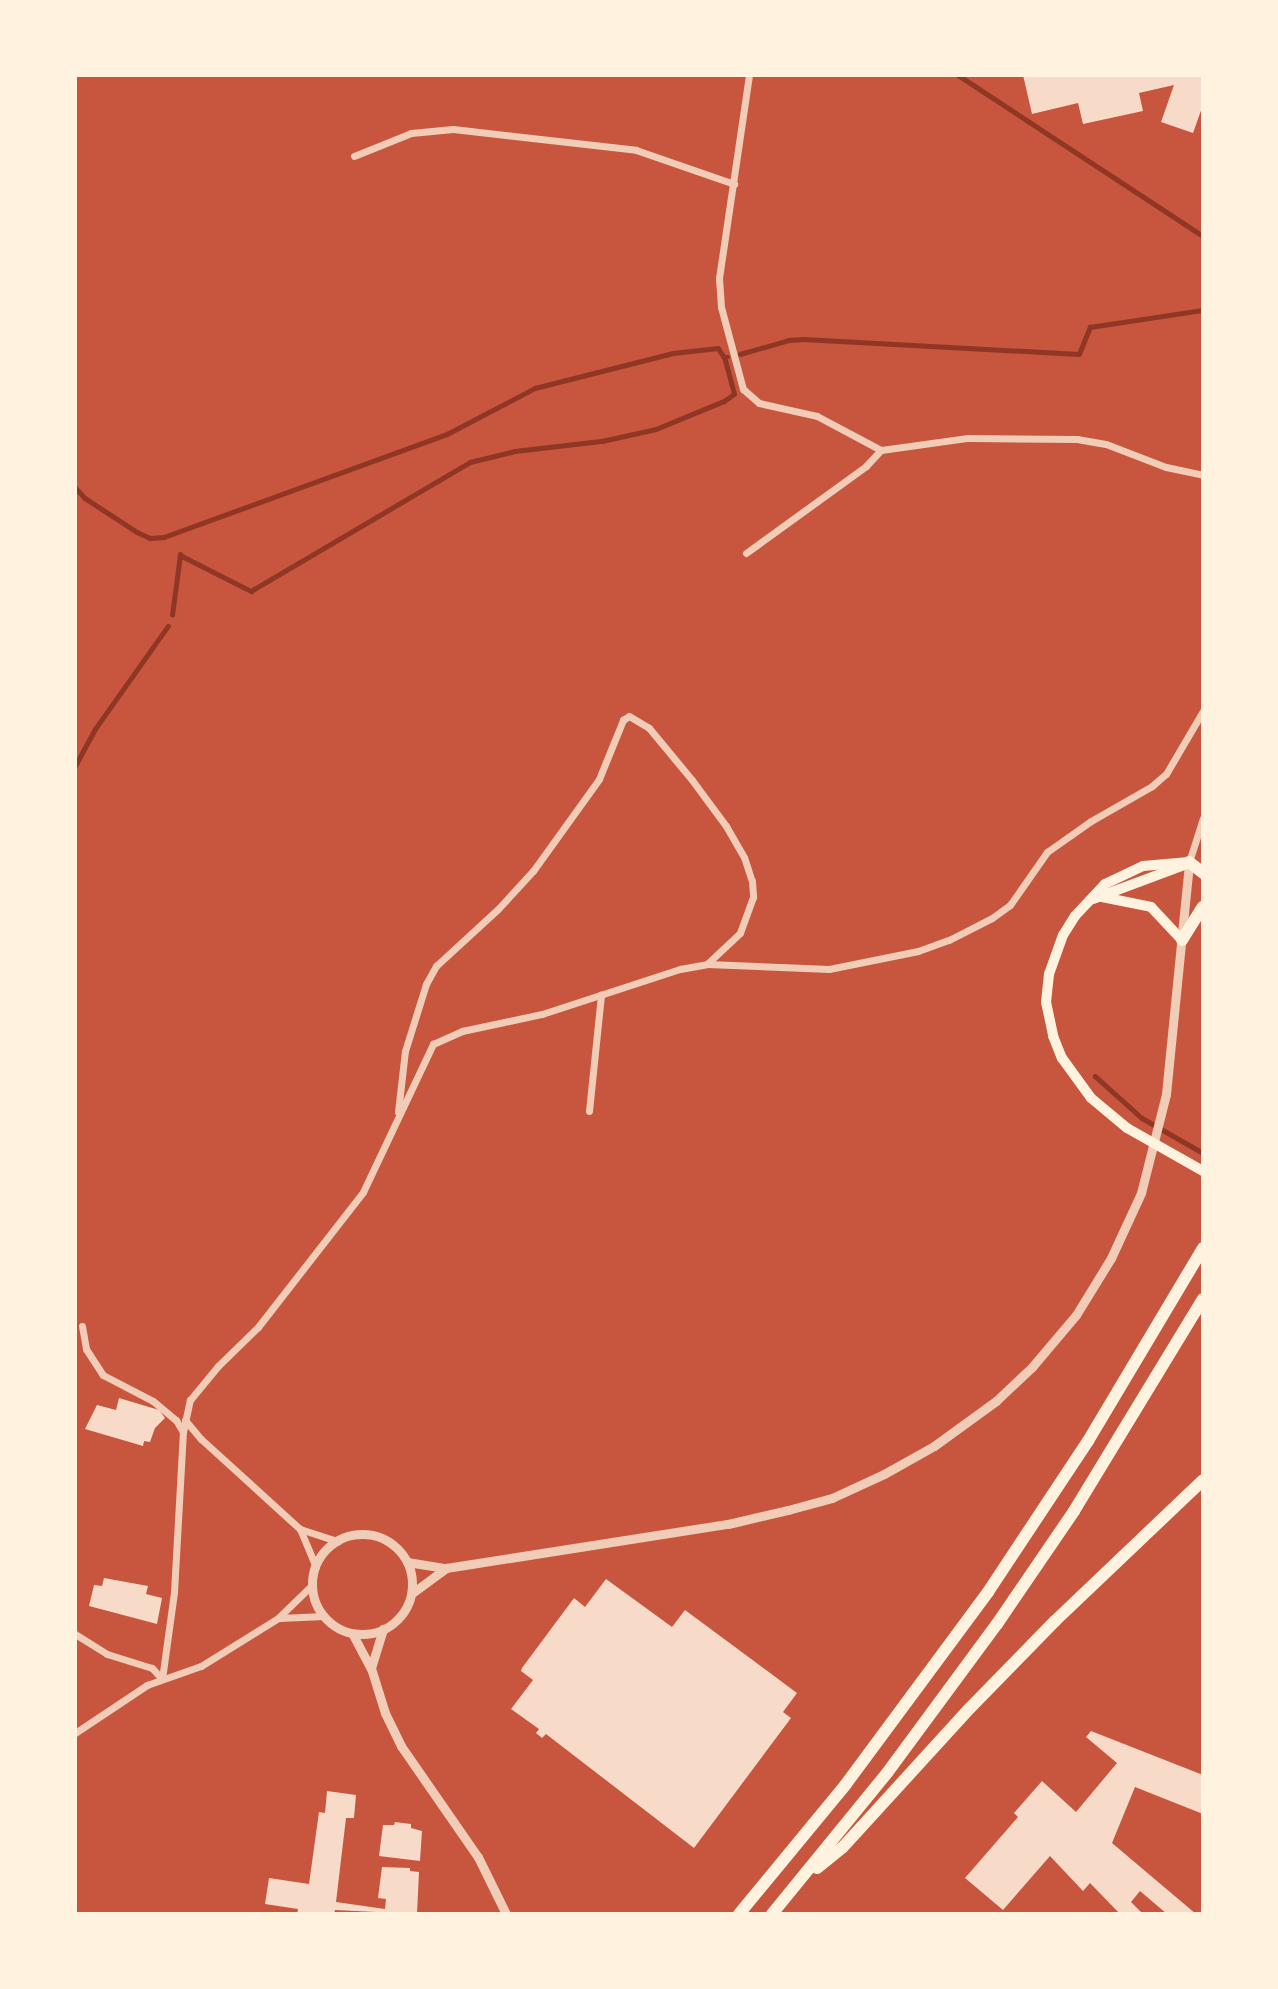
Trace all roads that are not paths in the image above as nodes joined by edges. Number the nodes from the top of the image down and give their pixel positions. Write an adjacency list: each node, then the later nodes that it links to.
1 (749, 75): 3 (street)
2 (354, 156): 3 (street)
3 (734, 184): 4 (street)
4 (881, 450): 5 (street); 6 (street)
5 (1203, 475)
6 (746, 553)
7 (1203, 711): 15 (street)
8 (1203, 818): 10 (street)
9 (1203, 858): 10 (highway)
10 (1189, 862): 11 (highway); 12 (main road); 14 (street)
11 (1203, 873)
12 (1094, 899): 14 (main road); 19 (main road)
13 (1203, 907): 14 (highway)
14 (1182, 940): 30 (street)
15 (707, 964): 16 (street); 18 (street)
16 (601, 995): 17 (street); 18 (street)
17 (589, 1111)
18 (398, 1117): 23 (street)
19 (1203, 1171)
20 (1203, 1248): 43 (highway)
21 (1203, 1299): 41 (highway)
22 (82, 1326): 24 (street)
23 (185, 1420): 24 (street); 26 (street)
24 (183, 1432): 39 (street)
25 (1203, 1480): 41 (highway)
26 (300, 1528): 27 (street); 29 (street)
27 (338, 1541): 28 (street); 29 (street)
28 (407, 1562): 30 (street); 32 (street)
29 (316, 1567): 31 (street)
30 (446, 1568): 32 (street)
31 (312, 1585): 33 (street); 34 (street)
32 (411, 1594): 35 (street)
33 (324, 1616): 34 (street); 36 (street)
34 (278, 1618): 39 (street)
35 (383, 1629): 36 (street); 38 (street)
36 (352, 1633): 38 (street)
37 (75, 1634): 39 (street)
38 (371, 1668): 42 (street)
39 (162, 1679): 40 (street)
40 (75, 1733)
41 (798, 1884): 44 (highway)
42 (506, 1914)
43 (739, 1914)
44 (772, 1914)

